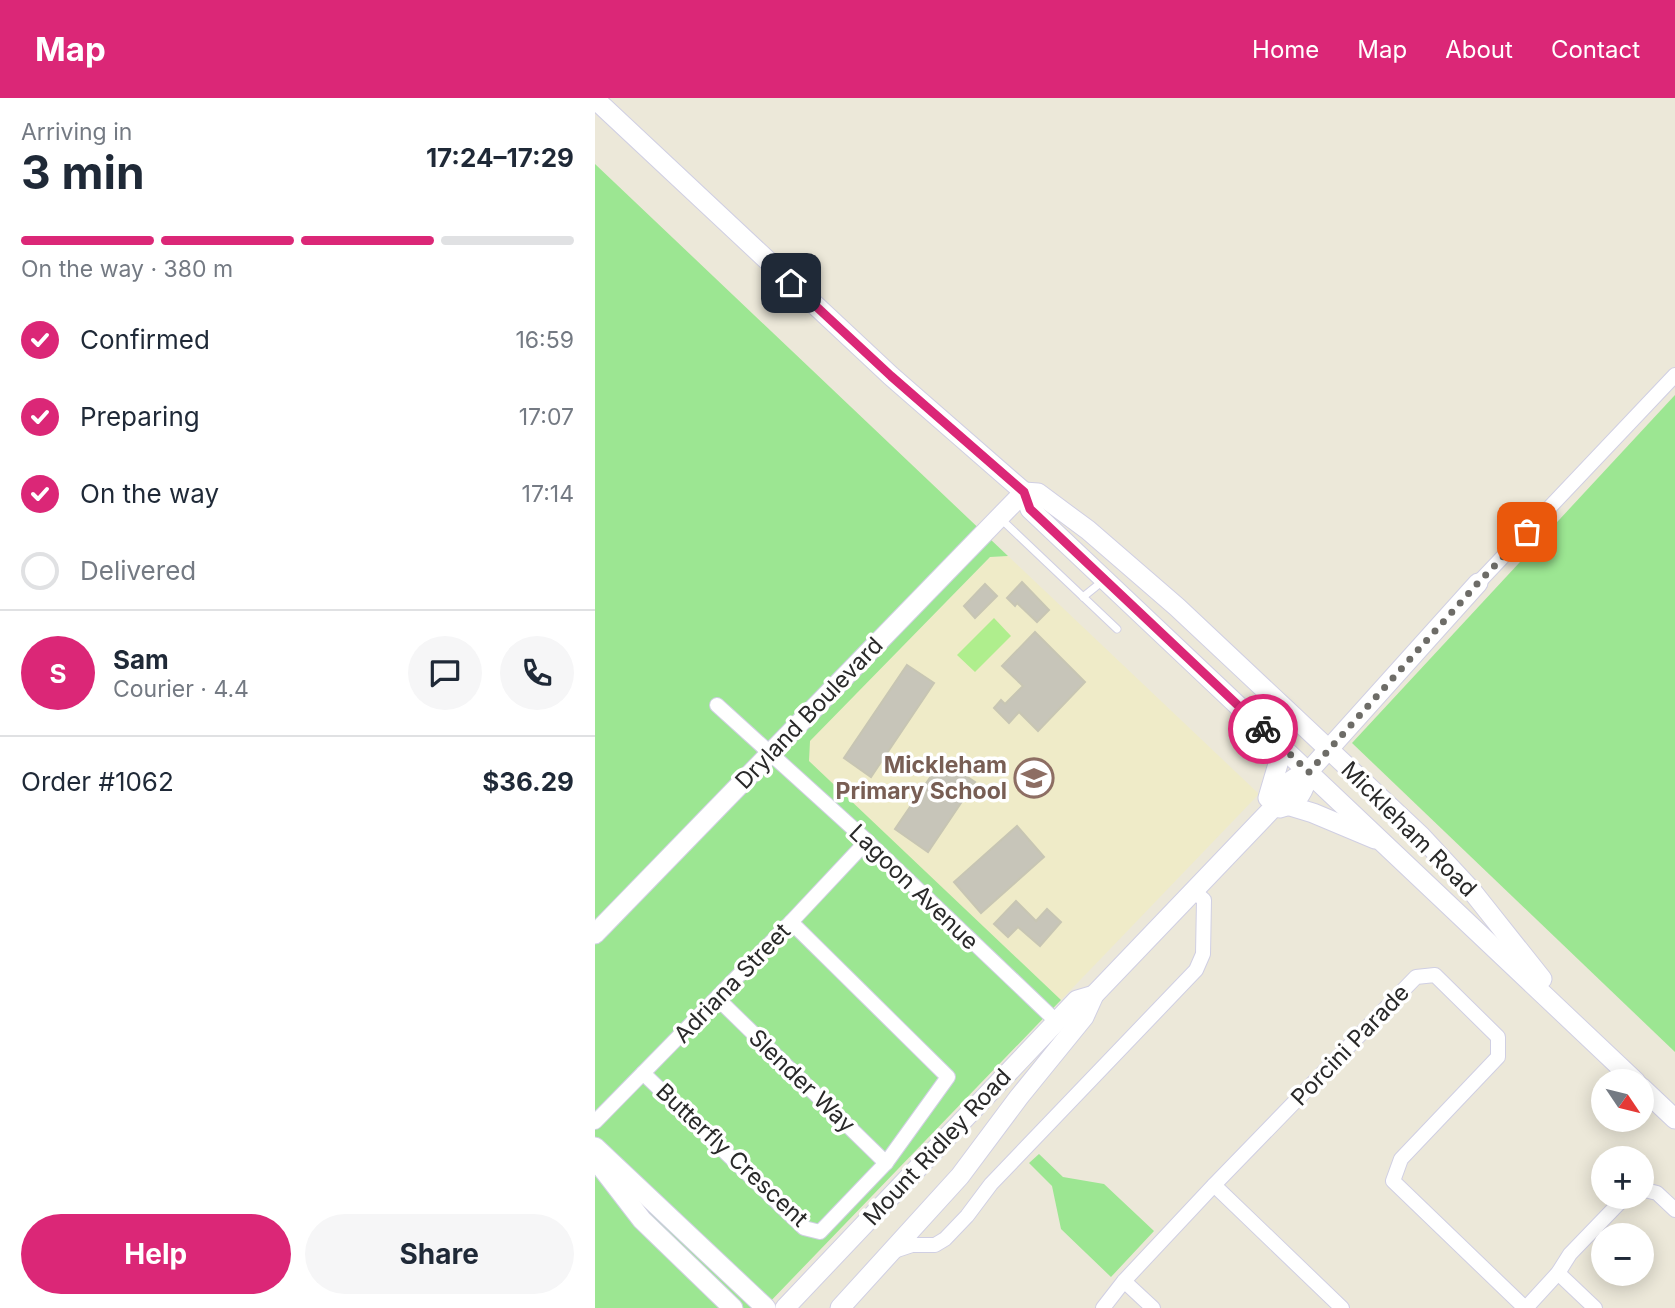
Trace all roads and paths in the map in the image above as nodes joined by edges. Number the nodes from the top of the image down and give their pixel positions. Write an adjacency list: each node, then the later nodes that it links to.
1 (595, 100): 3 (street, Mickleham Road)
2 (1675, 375): 7 (street, Mount Ridley Road)
3 (1024, 492): 4 (street, Dryland Boulevard); 5 (street, Mickleham Road); 6 (street, Mickleham Road)
4 (1000, 518): 8 (lane); 13 (street, Dryland Boulevard)
5 (1130, 565): 6 (street); 12 (street, Mickleham Road)
6 (1105, 579): 8 (lane); 11 (street, Mickleham Road)
7 (1478, 583): 12 (street, Mount Ridley Road)
8 (1083, 597): 9 (lane)
9 (1117, 629)
10 (717, 705): 13 (street, Lagoon Avenue)
11 (1283, 747): 14 (street, Mickleham Road); 15 (street)
12 (1329, 749): 14 (street, Mount Ridley Road); 24 (street, Mickleham Road)
13 (770, 753): 16 (street, Lagoon Avenue); 20 (street, Dryland Boulevard)
14 (1309, 772): 15 (street, Mount Ridley Road); 17 (street, Mickleham Road)
15 (1274, 813): 17 (street); 18 (street, Mount Ridley Road)
16 (867, 841): 19 (street, Adriana Street); 23 (street, Lagoon Avenue)
17 (1385, 844): 24 (street, Mickleham Road)
18 (1195, 892): 21 (street, Mount Ridley Road); 37 (street)
19 (791, 922): 22 (street, Adriana Street); 32 (street, Butterfly Crescent)
20 (595, 934)
21 (1094, 995): 23 (street, Mount Ridley Road); 37 (street, Mount Ridley Road)
22 (717, 998): 26 (street, Adriana Street); 32 (street, Slender Way)
23 (1056, 1021): 42 (street, Mount Ridley Road)
24 (1612, 1059): 25 (street, Mickleham Road)
25 (1622, 1069)
26 (643, 1073): 29 (street, Adriana Street); 32 (street, Butterfly Crescent)
27 (1654, 1099): 28 (street)
28 (1675, 1119)
29 (595, 1122)
30 (595, 1147): 41 (street)
31 (595, 1159): 40 (street)
32 (886, 1163)
33 (1214, 1185): 39 (street, Porcini Parade); 46 (street); 47 (street, Porcini Parade)
34 (1654, 1192): 36 (street)
35 (1613, 1209): 38 (street)
36 (1675, 1210)
37 (892, 1252): 43 (street, Mount Ridley Road)
38 (1558, 1273): 47 (street); 48 (street)
39 (1125, 1280): 44 (street, Porcini Parade); 45 (street)
40 (733, 1308)
41 (766, 1308)
42 (785, 1308)
43 (840, 1308)
44 (1103, 1308)
45 (1153, 1308)
46 (1342, 1308)
47 (1525, 1308)
48 (1595, 1308)

